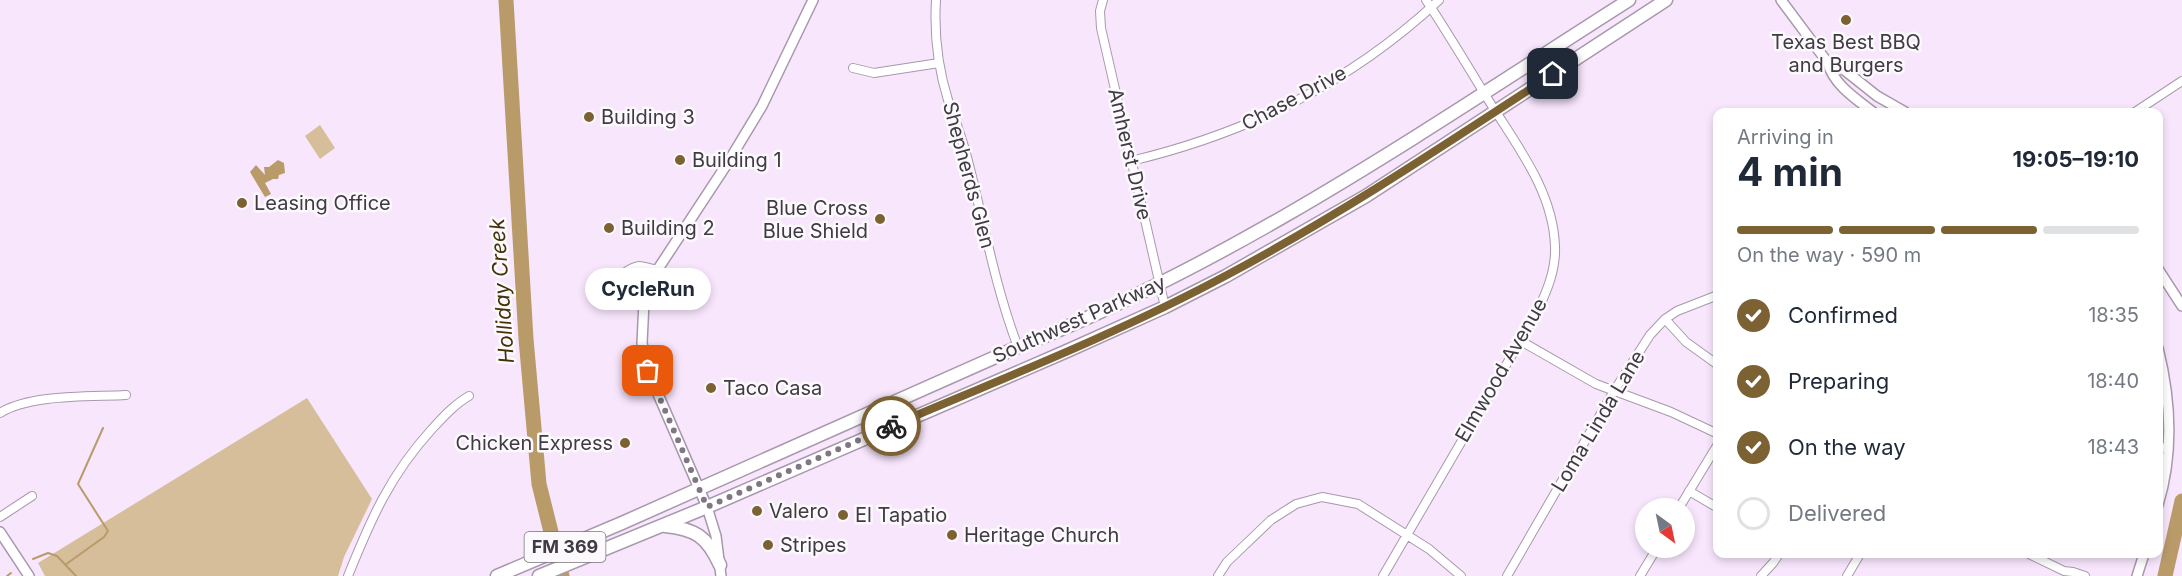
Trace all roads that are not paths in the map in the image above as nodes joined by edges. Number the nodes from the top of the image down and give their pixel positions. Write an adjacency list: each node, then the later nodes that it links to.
1 (813, 0): 21 (street)
2 (936, 0): 9 (street, Shepherds Glen)
3 (1103, 0): 18 (street, Amherst Drive)
4 (1439, 0): 8 (street, Chase Drive)
5 (1629, 0): 13 (main road, Southwest Parkway / FM 369)
6 (1666, 0): 17 (main road, Southwest Parkway / FM 369)
7 (1781, 0): 10 (street)
8 (1428, 4): 13 (street, Elmwood Avenue); 18 (street, Chase Drive)
9 (939, 63): 11 (street); 31 (street, Shepherds Glen)
10 (1828, 63): 14 (street); 15 (street)
11 (853, 68)
12 (2182, 81): 16 (street)
13 (1484, 92): 17 (street, Elmwood Avenue); 19 (main road, Southwest Parkway / FM 369)
14 (1867, 108)
15 (1898, 108)
16 (2141, 108)
17 (1496, 112): 20 (main road, Southwest Parkway / FM 369); 30 (street, Elmwood Avenue)
18 (1131, 160): 23 (street, Amherst Drive)
19 (1251, 236): 20 (main road); 23 (main road, Southwest Parkway / FM 369)
20 (1263, 255): 28 (main road, Southwest Parkway / FM 369)
21 (658, 269): 26 (street); 43 (street)
22 (2163, 274): 24 (street)
23 (1160, 284): 28 (street, Amherst Drive); 31 (main road, Southwest Parkway / FM 369)
24 (2179, 290): 27 (street)
25 (1713, 297): 29 (street, Loma Linda Lane)
26 (595, 299)
27 (2182, 306)
28 (1165, 307): 40 (main road, Southwest Parkway / FM 369)
29 (1665, 319): 32 (street); 34 (street, Loma Linda Lane)
30 (1520, 340): 34 (street); 52 (street, Elmwood Avenue)
31 (1018, 347): 38 (main road, Southwest Parkway / FM 369)
32 (1713, 361)
33 (2163, 376): 41 (street)
34 (1614, 391): 39 (street); 66 (street, Loma Linda Lane)
35 (126, 395): 37 (street)
36 (470, 396): 61 (street)
37 (0, 413)
38 (843, 424): 40 (main road); 43 (main road, Southwest Parkway / FM 369)
39 (1713, 432)
40 (854, 442): 48 (main road, Southwest Parkway / FM 369)
41 (2163, 447)
42 (1713, 452): 44 (street)
43 (698, 488): 48 (street); 59 (main road, Southwest Parkway / FM 369)
44 (1689, 491): 46 (street); 47 (street)
45 (32, 496): 49 (street)
46 (1685, 498)
47 (1713, 505)
48 (707, 507): 50 (main road, Southwest Parkway / FM 369); 58 (street)
49 (0, 517)
50 (660, 525): 58 (main road); 62 (main road, Southwest Parkway / FM 369)
51 (0, 532): 60 (street)
52 (1407, 535): 63 (street); 64 (street, Elmwood Avenue); 65 (street)
53 (1651, 558): 67 (street)
54 (1776, 558): 68 (street)
55 (1858, 558): 69 (street)
56 (2037, 558): 70 (street)
57 (2143, 558): 71 (street)
58 (721, 570)
59 (502, 574)
60 (29, 576)
61 (348, 576)
62 (539, 576)
63 (1218, 576)
64 (1383, 576)
65 (1461, 576)
66 (1507, 576)
67 (1640, 576)
68 (1761, 576)
69 (1847, 576)
70 (2085, 576)
71 (2137, 576)

